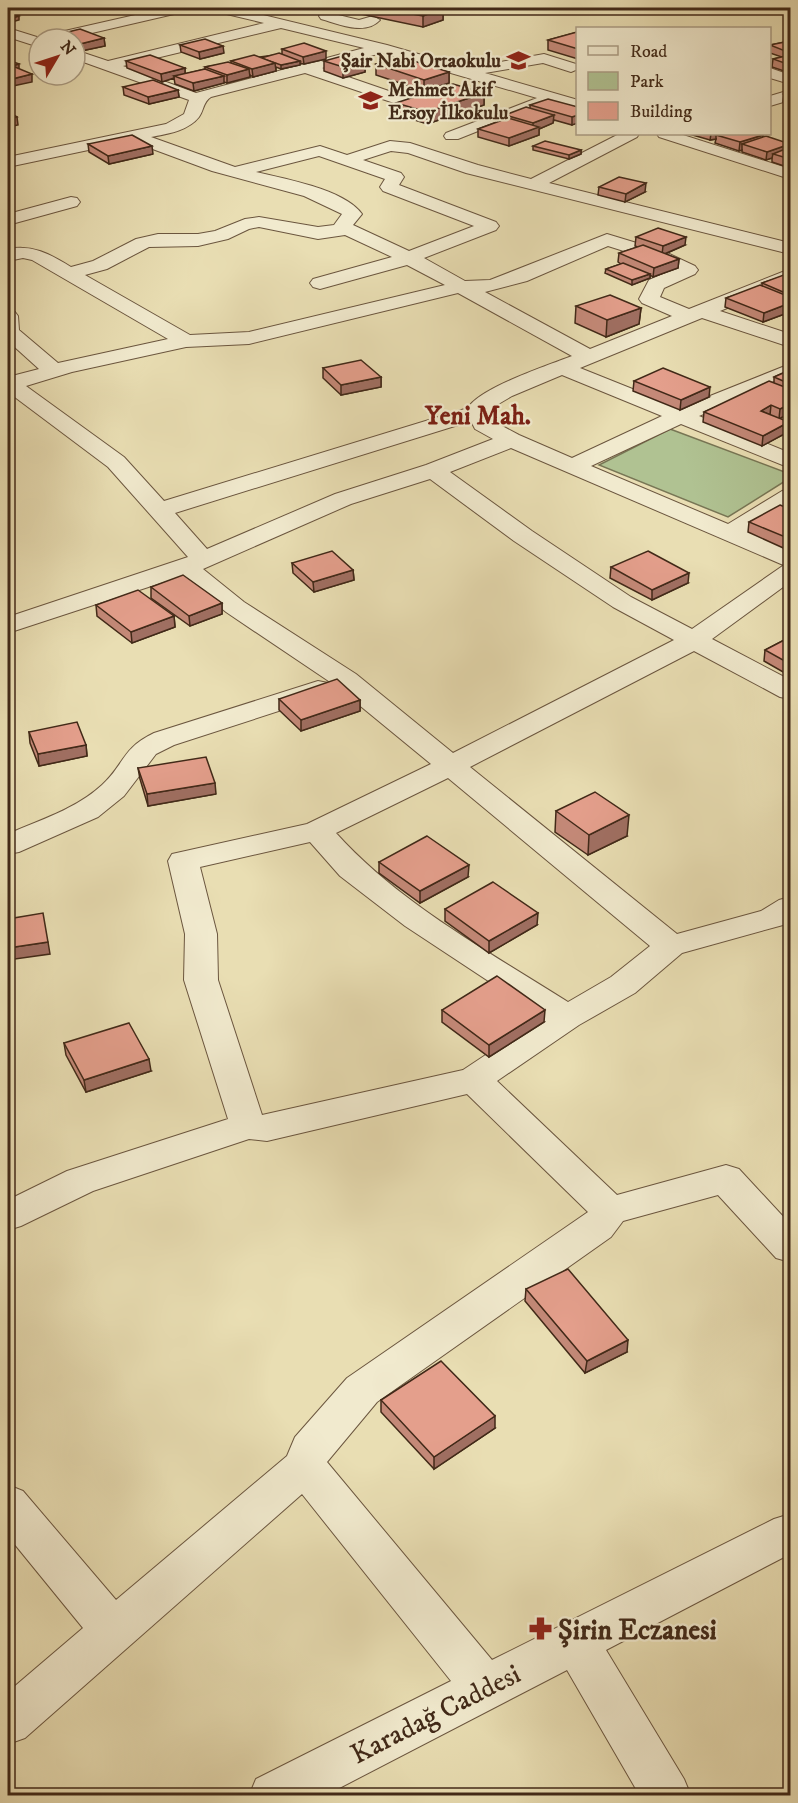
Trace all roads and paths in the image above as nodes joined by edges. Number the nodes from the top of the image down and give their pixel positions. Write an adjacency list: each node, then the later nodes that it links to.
1 (29, 8): 4 (street)
2 (182, 8): 7 (street)
3 (219, 8): 6 (street)
4 (8, 12)
5 (373, 20): 6 (street)
6 (281, 23): 12 (street); 14 (street)
7 (87, 30)
8 (8, 32): 9 (street)
9 (27, 37)
10 (27, 44): 11 (street)
11 (8, 48)
12 (381, 48): 16 (street); 17 (street)
13 (87, 58): 14 (street)
14 (110, 65): 22 (street)
15 (571, 67): 17 (street)
16 (306, 68): 22 (street); 24 (street)
17 (469, 72): 21 (street)
18 (771, 73): 19 (street)
19 (790, 80)
20 (790, 95): 23 (street)
21 (553, 98): 25 (street); 28 (street)
22 (197, 99): 29 (street)
23 (771, 101)
24 (409, 103)
25 (576, 104)
26 (629, 135): 34 (street)
27 (670, 135): 33 (street)
28 (452, 136)
29 (135, 137): 31 (street); 32 (street)
30 (347, 160): 32 (street); 34 (street); 41 (street)
31 (8, 162)
32 (234, 172): 38 (street)
33 (790, 174)
34 (534, 184): 39 (street)
35 (8, 201): 37 (street)
36 (71, 202): 37 (street)
37 (15, 218)
38 (347, 229): 41 (street); 42 (street)
39 (790, 248)
40 (8, 255): 42 (street)
41 (406, 259): 44 (street); 45 (street)
42 (68, 273): 48 (street)
43 (790, 275): 46 (street)
44 (320, 283)
45 (461, 287): 46 (street); 48 (street); 50 (street)
46 (697, 314): 49 (street); 50 (street)
47 (8, 316): 53 (street)
48 (186, 341): 53 (street)
49 (790, 341)
50 (589, 357): 51 (street)
51 (562, 368): 55 (street); 56 (street)
52 (790, 370): 56 (street)
53 (55, 371): 54 (street)
54 (8, 383): 62 (street)
55 (480, 411): 57 (street); 62 (street)
56 (680, 416): 58 (street); 59 (street)
57 (511, 440): 59 (street); 60 (street)
58 (790, 461)
59 (572, 466): 63 (street)
60 (435, 470): 65 (street); 68 (street)
61 (790, 496): 63 (street)
62 (159, 510): 65 (street)
63 (729, 533): 64 (street)
64 (790, 560)
65 (195, 563): 67 (street); 69 (street)
66 (790, 571): 68 (street)
67 (8, 625)
68 (694, 640): 70 (street); 71 (street)
69 (346, 680): 71 (street); 73 (street)
70 (790, 691)
71 (450, 766): 72 (street); 75 (street)
72 (317, 831): 76 (street); 78 (street)
73 (8, 846)
74 (790, 907): 75 (street)
75 (671, 946): 76 (street)
76 (567, 1017): 77 (street)
77 (474, 1080): 78 (street); 79 (street)
78 (248, 1125): 80 (street)
79 (610, 1210): 81 (street); 82 (street)
80 (8, 1216)
81 (790, 1248)
82 (305, 1466): 85 (street); 87 (street)
83 (8, 1504): 85 (street)
84 (790, 1533): 86 (street, Karadağ Caddesi)
85 (114, 1632): 88 (street)
86 (575, 1641): 87 (street, Karadağ Caddesi); 90 (street)
87 (485, 1687): 89 (street, Karadağ Caddesi)
88 (8, 1722)
89 (273, 1796)
90 (667, 1796)

